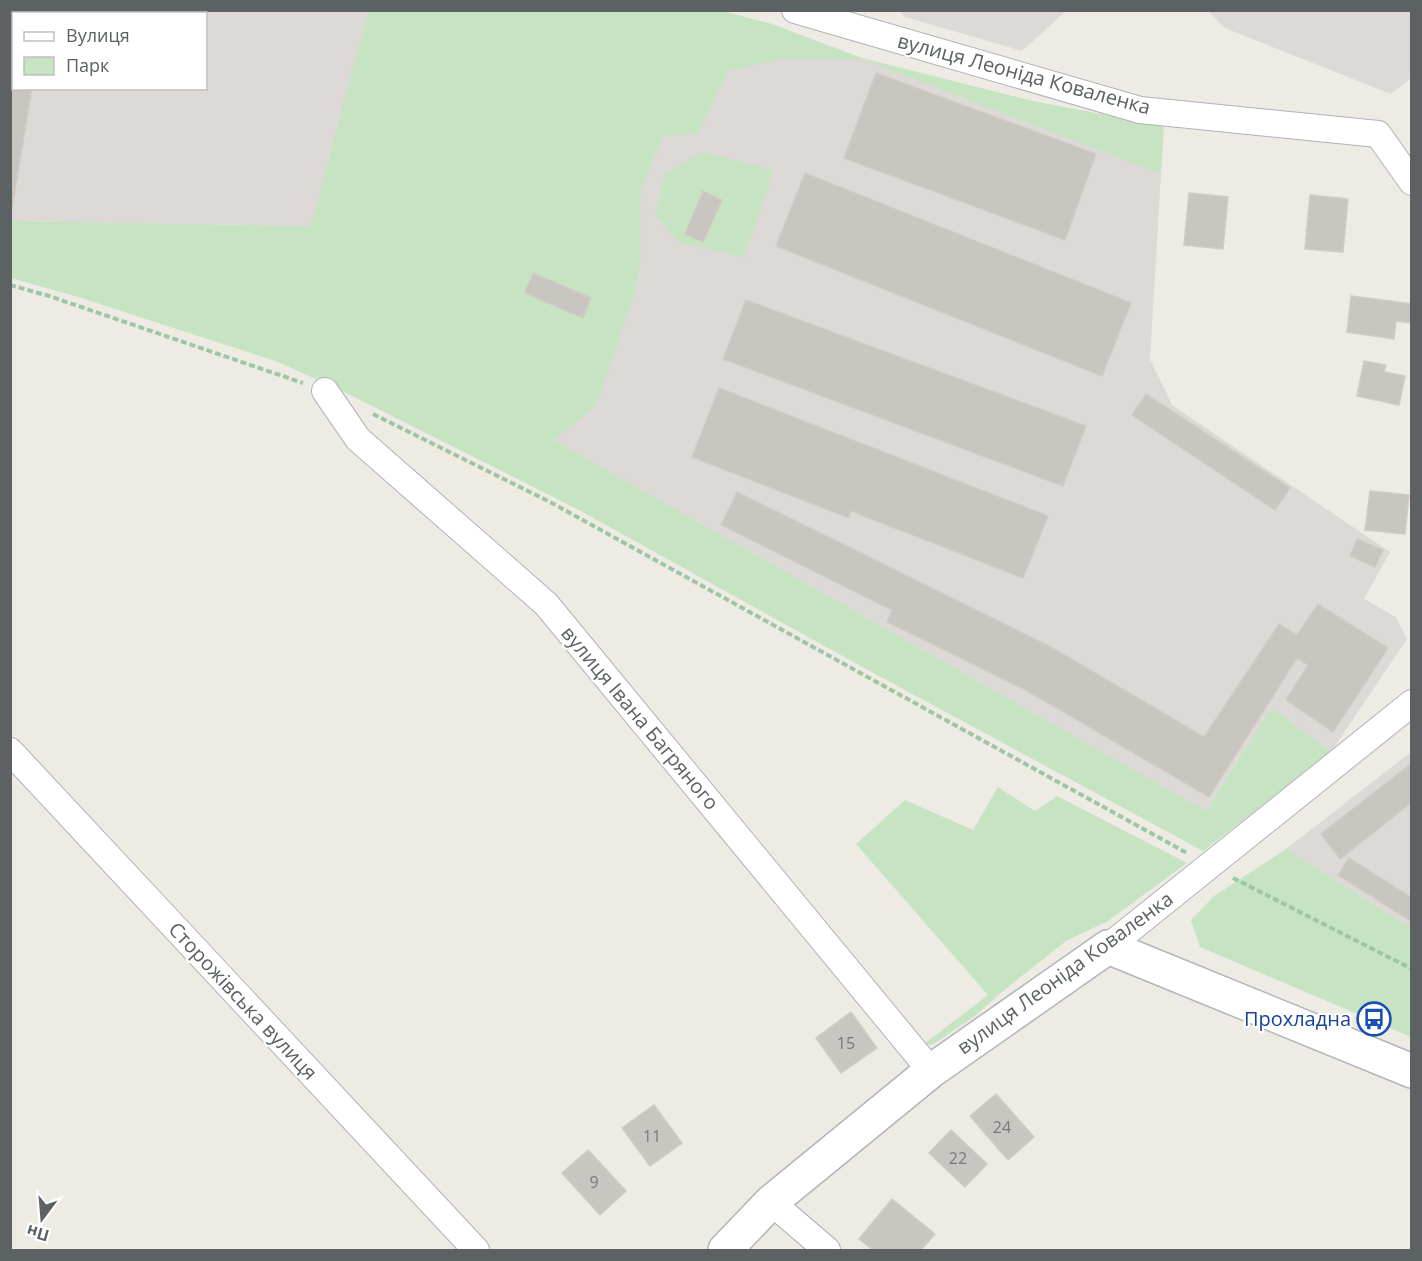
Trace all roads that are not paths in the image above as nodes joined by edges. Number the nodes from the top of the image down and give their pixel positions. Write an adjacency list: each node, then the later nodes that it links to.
1 (795, 10): 2 (street, вулиця Леоніда Коваленка)
2 (1412, 182)
3 (325, 391): 7 (street, вулиця Івана Багряного)
4 (1412, 702): 6 (street, вулиця Леоніда Коваленка)
5 (10, 751): 10 (street, Сторожівська вулиця)
6 (1108, 947): 7 (street, вулиця Леоніда Коваленка); 8 (street)
7 (931, 1071): 9 (street, вулиця Леоніда Коваленка)
8 (1412, 1071)
9 (771, 1202): 11 (street, вулиця Леоніда Коваленка); 12 (street)
10 (476, 1251)
11 (725, 1251)
12 (827, 1251)

